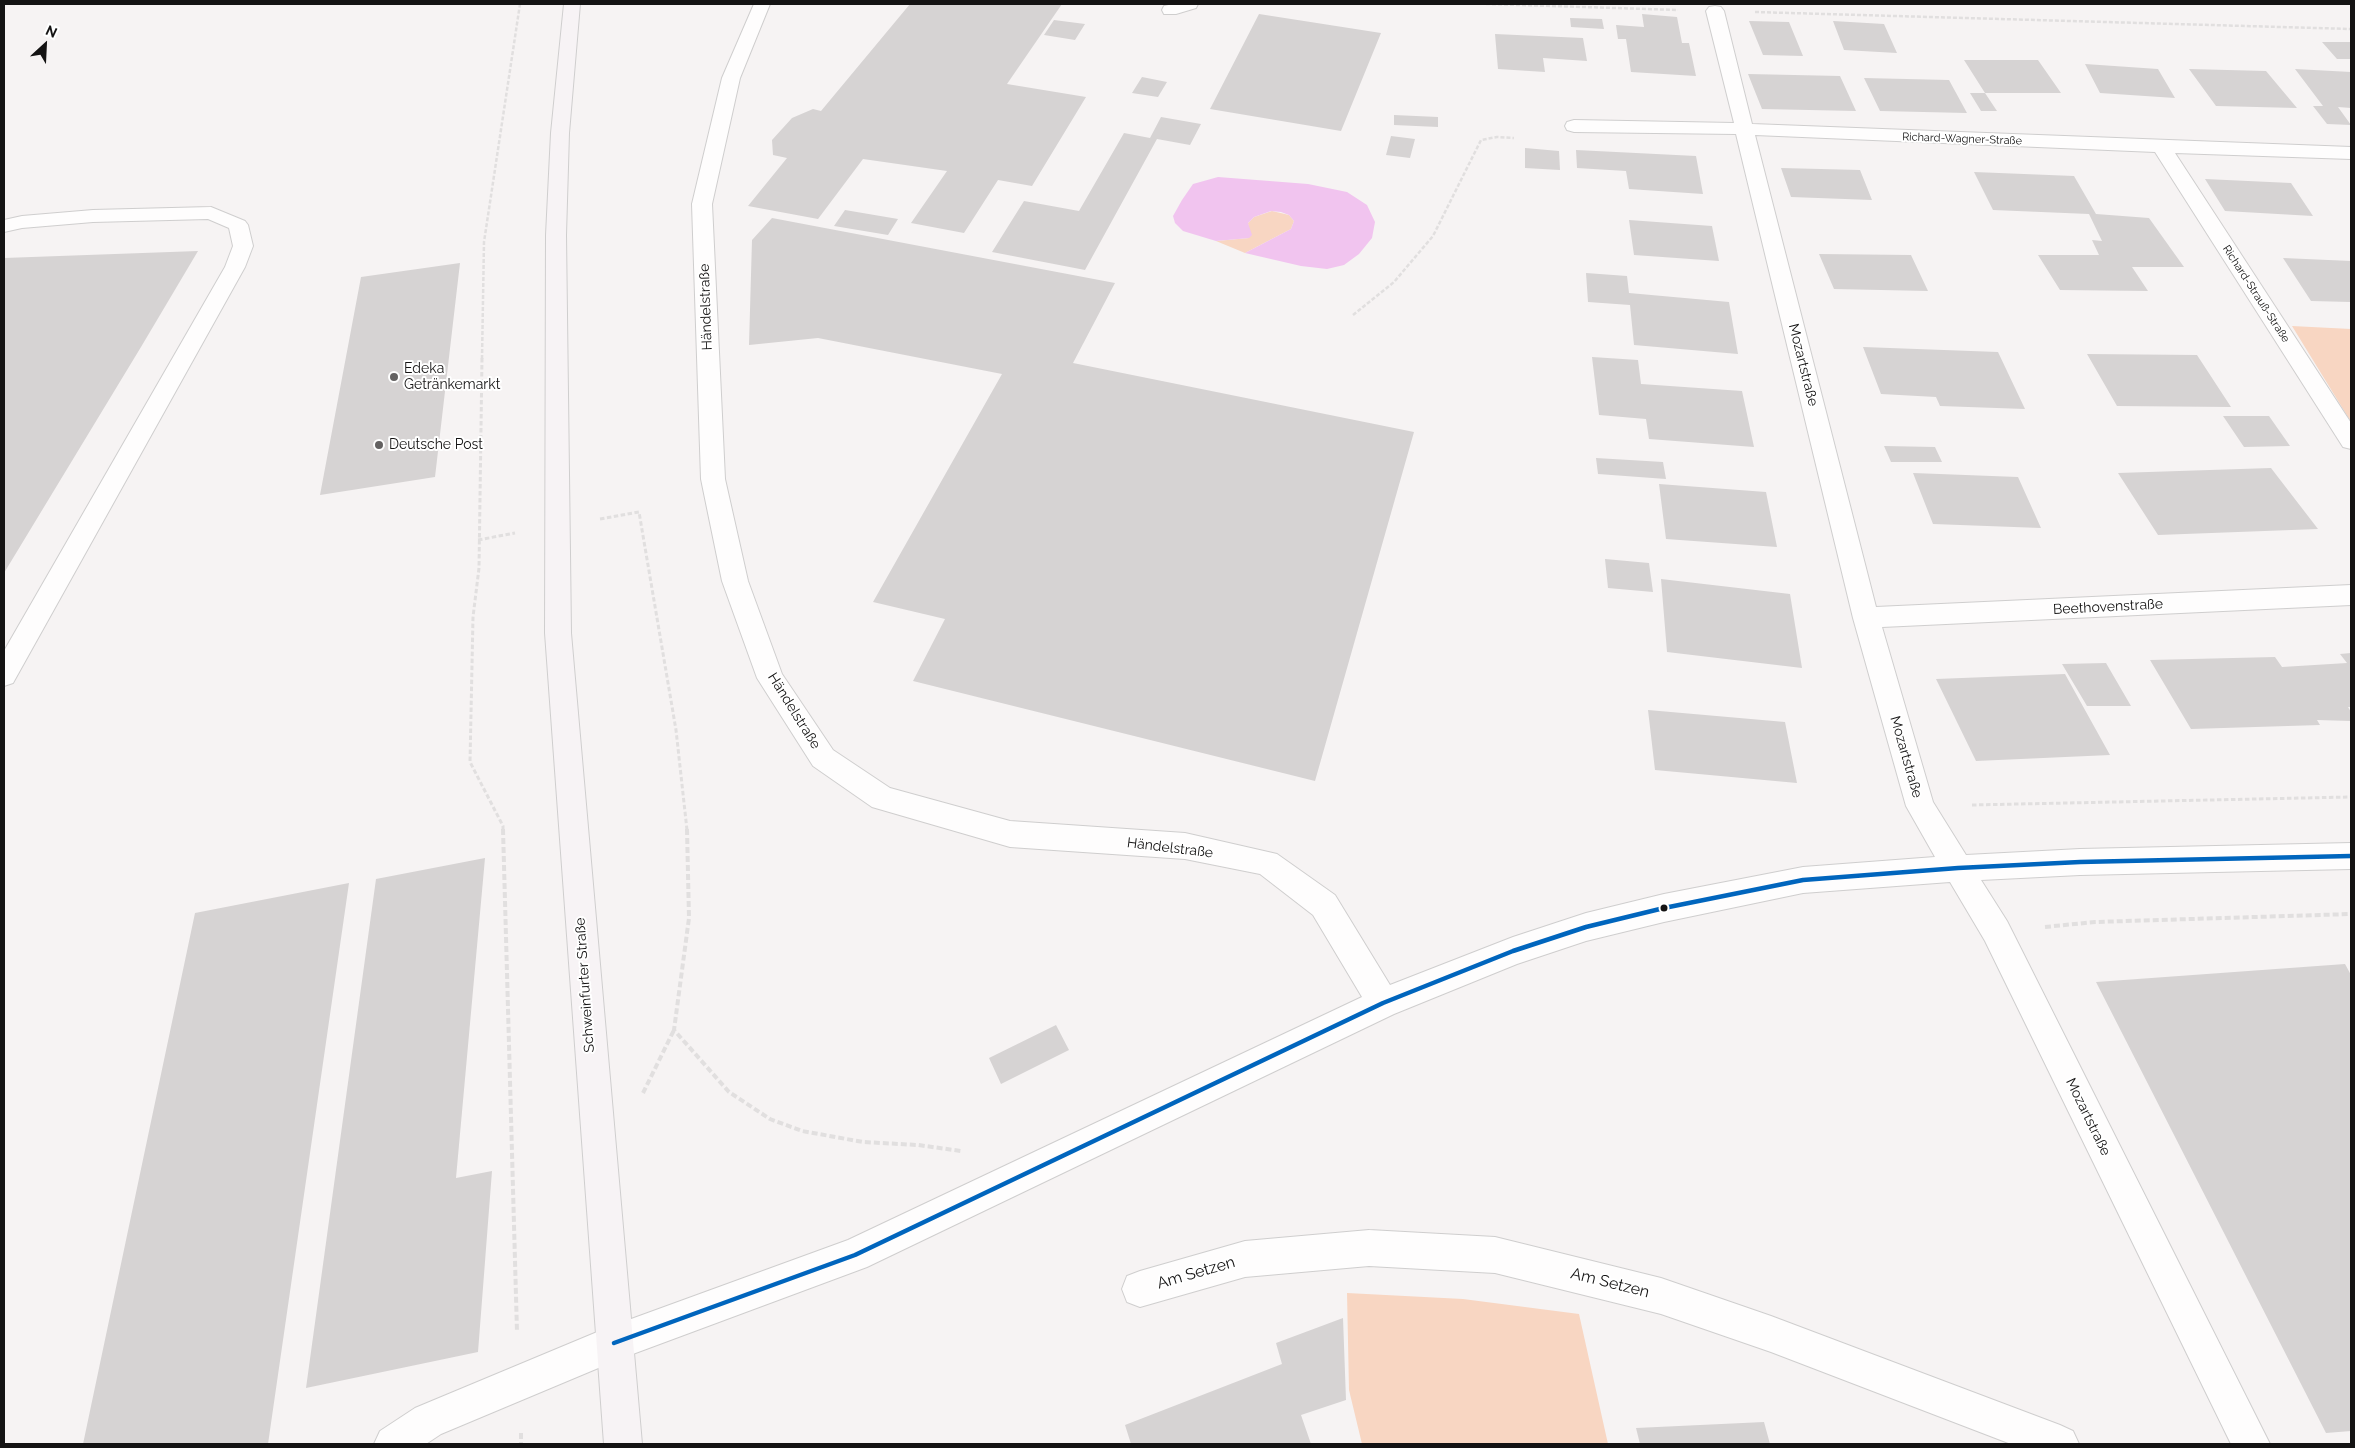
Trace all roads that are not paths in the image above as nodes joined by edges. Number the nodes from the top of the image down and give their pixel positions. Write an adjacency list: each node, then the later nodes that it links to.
1 (572, 4): 19 (street, Schweinfurter Straße)
2 (762, 4): 17 (street, Händelstraße)
3 (1190, 4): 4 (street)
4 (1170, 10)
5 (1715, 11): 7 (street, Mozartstraße)
6 (1574, 126): 7 (street, Richard-Wagner-Straße)
7 (1744, 129): 8 (street, Richard-Wagner-Straße); 13 (street, Mozartstraße)
8 (2161, 147): 9 (street, Richard-Wagner-Straße); 11 (street, Richard-Strauß-Straße)
9 (2351, 153)
10 (4, 226): 14 (street)
11 (2351, 441)
12 (2351, 595): 13 (street, Beethovenstraße)
13 (1866, 618): 16 (street, Mozartstraße)
14 (4, 675)
15 (2351, 856): 16 (street)
16 (1958, 868): 17 (street); 23 (street, Mozartstraße)
17 (1383, 1003): 19 (street)
18 (1140, 1289): 22 (street, Am Setzen)
19 (614, 1343): 20 (street); 21 (street, Schweinfurter Straße)
20 (393, 1444)
21 (623, 1444)
22 (2060, 1444)
23 (2251, 1444)

